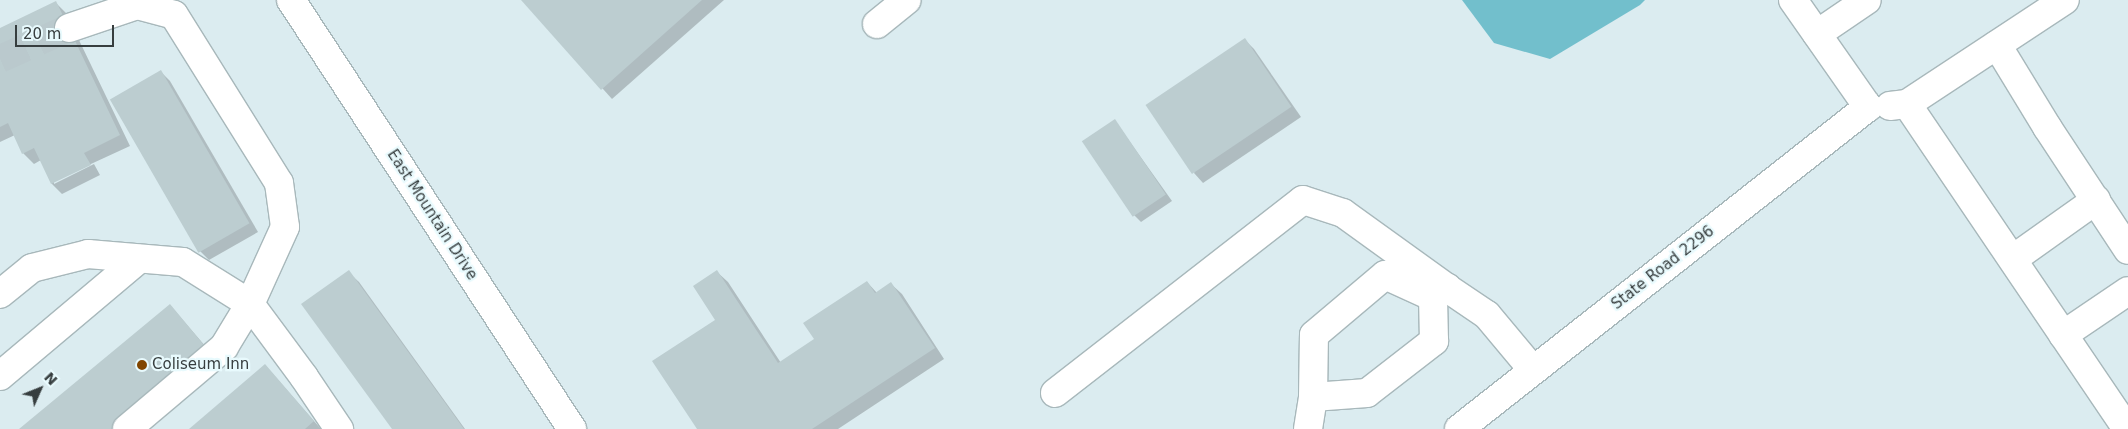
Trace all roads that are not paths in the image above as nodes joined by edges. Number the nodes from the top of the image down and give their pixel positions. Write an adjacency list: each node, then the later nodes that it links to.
1 (292, 0): 28 (street, East Mountain Drive)
2 (907, 0): 6 (street)
3 (1793, 0): 8 (street)
4 (1867, 0): 8 (street)
5 (2065, 0): 9 (street)
6 (877, 24)
7 (69, 28): 19 (street)
8 (1817, 34): 11 (street)
9 (1998, 45): 10 (street); 12 (street)
10 (1907, 104): 11 (street); 15 (street)
11 (1868, 108): 21 (street, State Road 2296)
12 (2096, 200): 13 (street); 15 (street)
13 (2128, 250)
14 (140, 259): 18 (street); 19 (street); 22 (street)
15 (2013, 259): 20 (street)
16 (2128, 291): 20 (street)
17 (1440, 292): 21 (street); 23 (street); 24 (street); 24 (street)
18 (0, 294)
19 (250, 304): 26 (street); 27 (street)
20 (2064, 335): 25 (street)
21 (1534, 370): 30 (street, State Road 2296)
22 (0, 376)
23 (1055, 393)
24 (1313, 397): 29 (street)
25 (2124, 419)
26 (127, 429)
27 (339, 429)
28 (572, 429)
29 (1308, 429)
30 (1459, 429)

